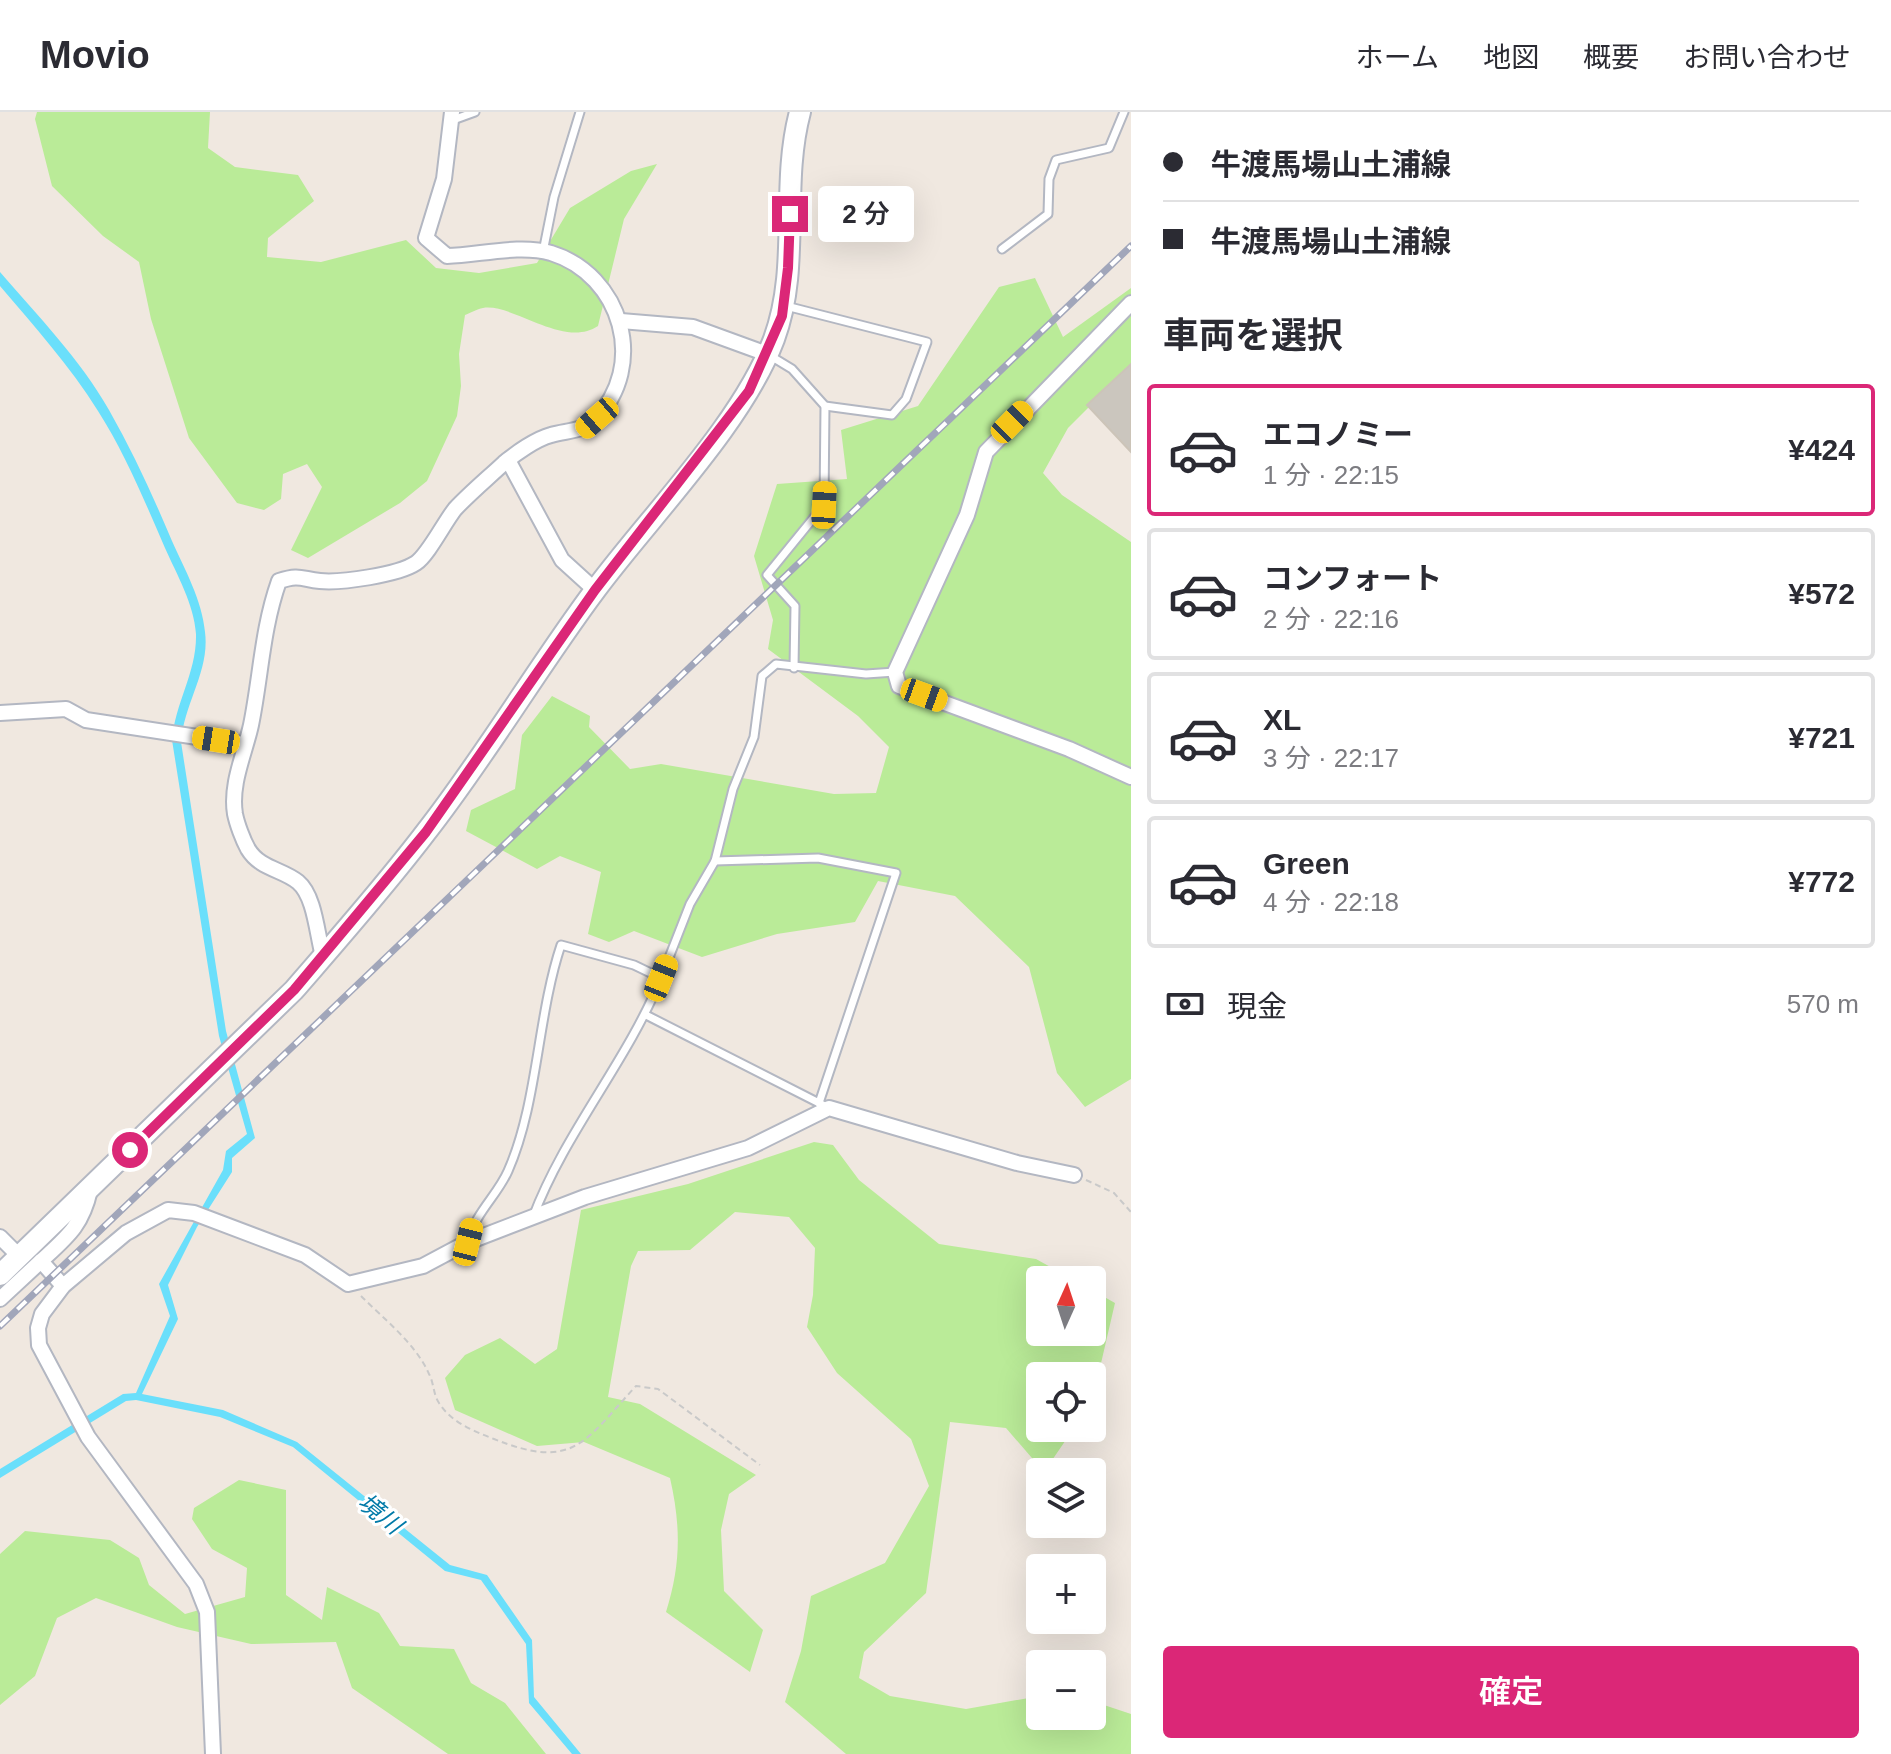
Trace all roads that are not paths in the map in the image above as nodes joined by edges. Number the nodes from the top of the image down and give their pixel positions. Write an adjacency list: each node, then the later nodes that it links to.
1 (475, 112): 5 (lane)
2 (580, 112): 7 (lane)
3 (800, 112): 9 (main road)
4 (1124, 112): 6 (lane)
5 (453, 116): 7 (street)
6 (1002, 249)
7 (543, 252): 10 (street)
8 (1131, 303): 16 (street)
9 (784, 305): 11 (main road); 12 (lane)
10 (621, 321): 11 (street); 13 (street)
11 (767, 354): 12 (lane); 14 (main road)
12 (825, 406): 15 (lane)
13 (508, 460): 14 (street); 18 (street)
14 (595, 590): 21 (main road)
15 (794, 668): 16 (lane); 20 (lane)
16 (895, 672): 19 (street)
17 (0, 713): 18 (street)
18 (243, 744): 21 (street)
19 (1131, 777)
20 (715, 861): 22 (lane); 24 (lane)
21 (323, 956): 26 (main road)
22 (661, 978): 23 (lane); 29 (lane)
23 (646, 1015): 24 (lane); 27 (lane)
24 (824, 1106): 25 (street); 27 (street)
25 (1074, 1175)
26 (90, 1190): 30 (main road); 31 (street)
27 (533, 1217): 29 (street)
28 (0, 1237): 30 (street)
29 (468, 1242): 33 (street)
30 (18, 1255): 32 (main road)
31 (41, 1261): 33 (street); 34 (street)
32 (0, 1275)
33 (63, 1286): 35 (street)
34 (0, 1299)
35 (213, 1754)

